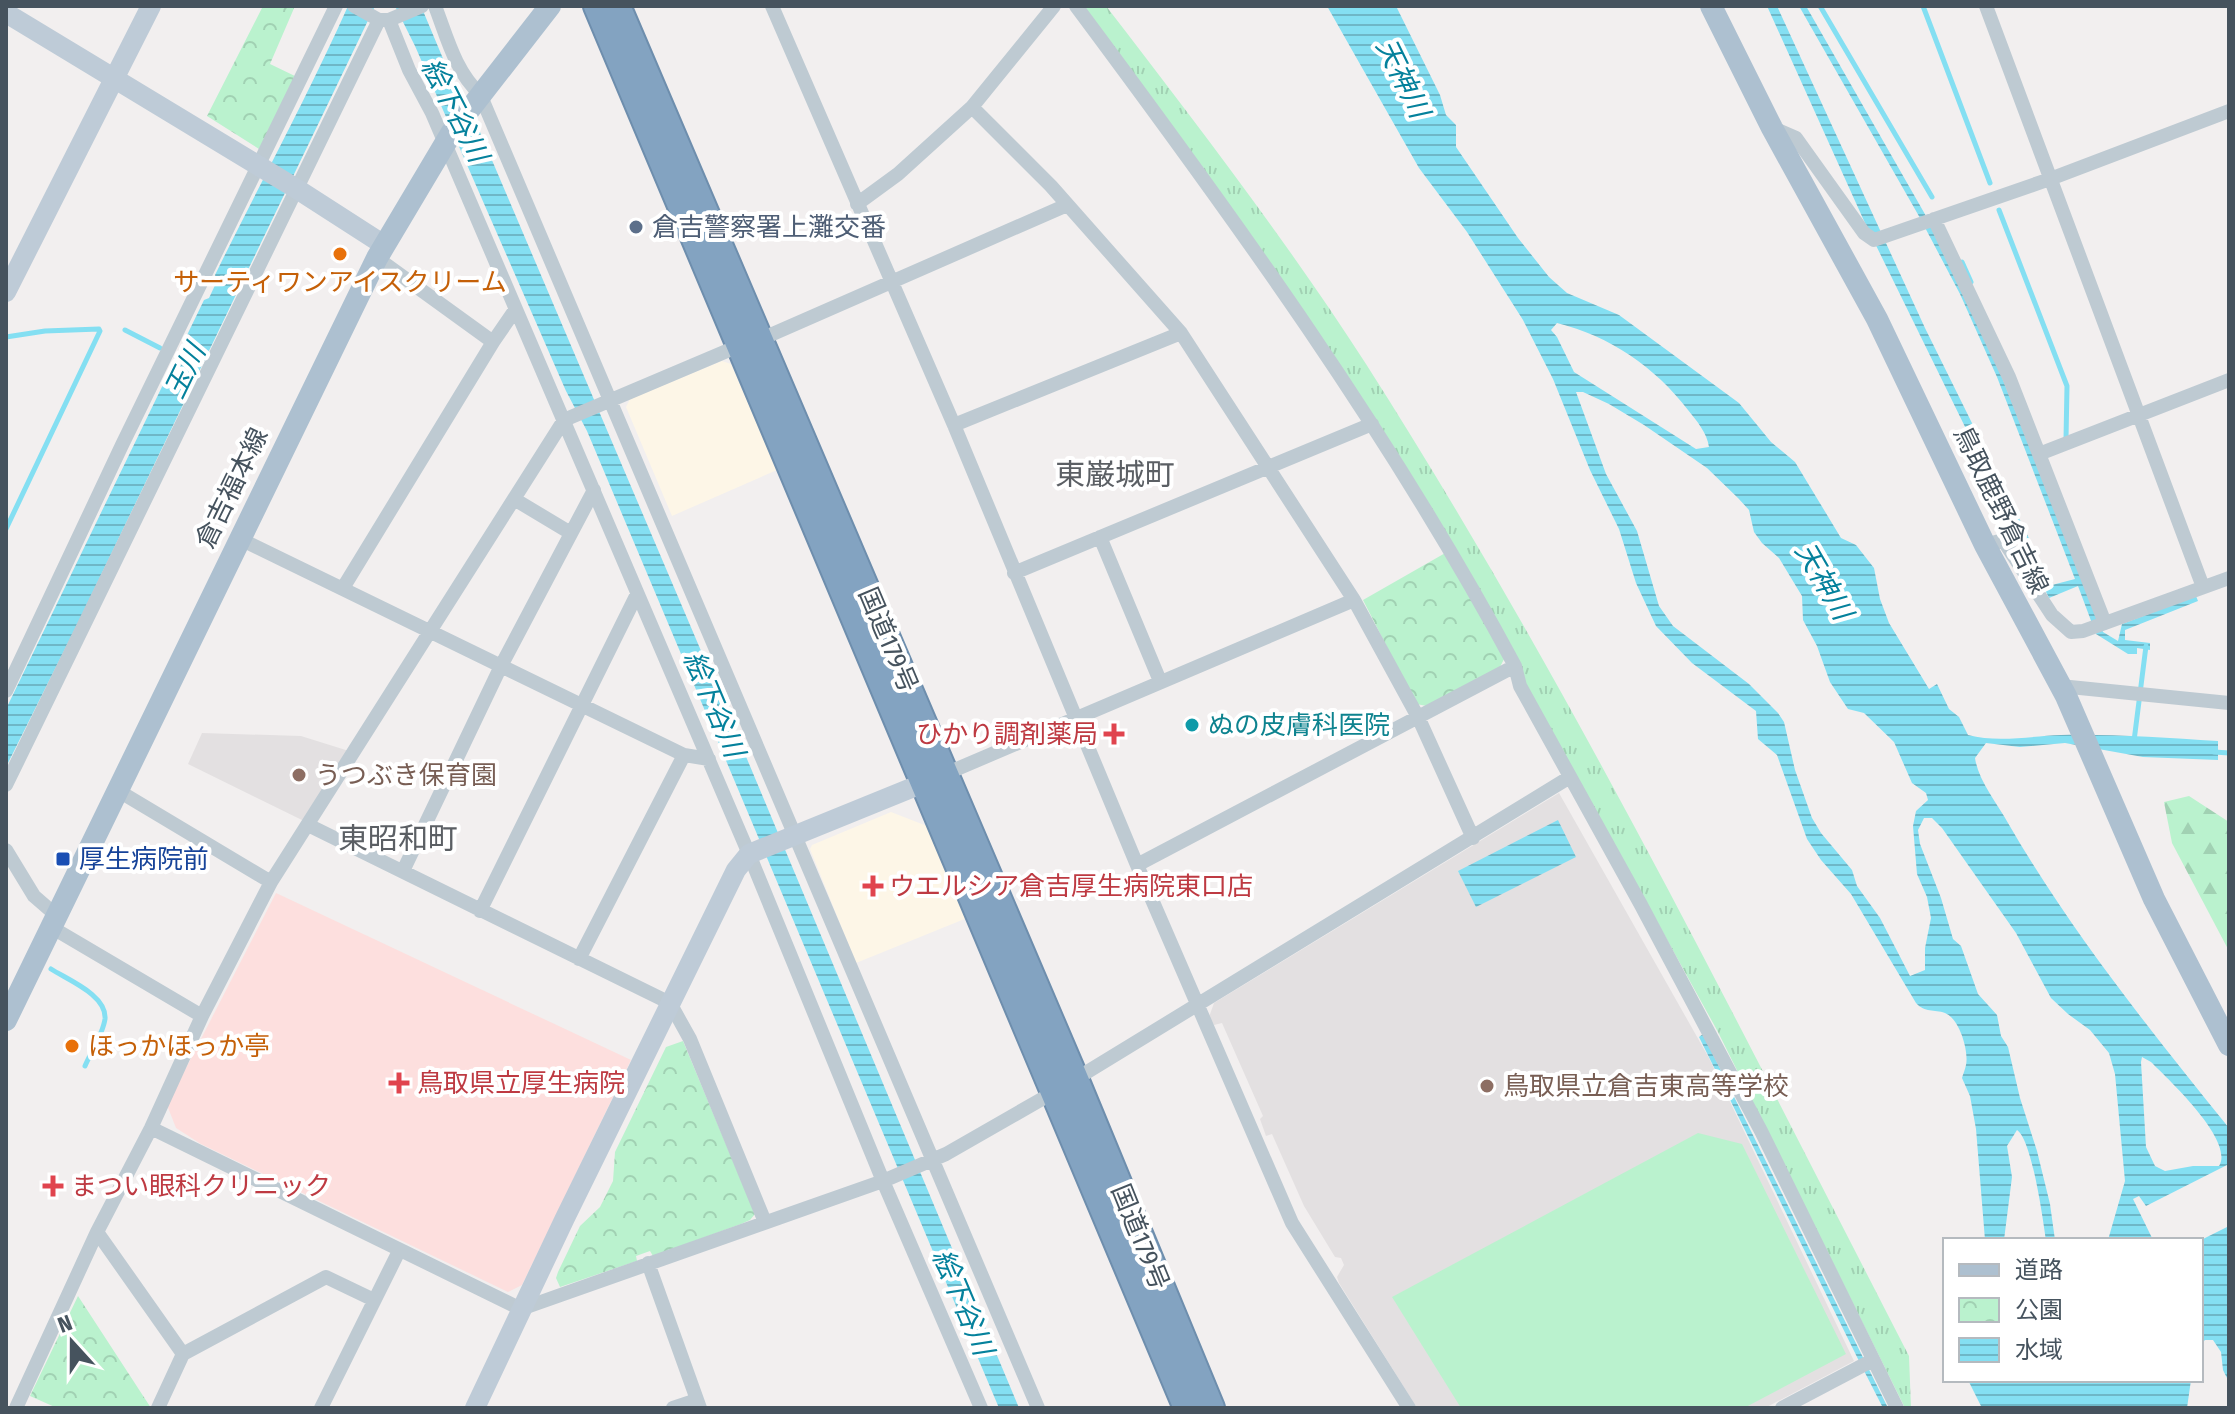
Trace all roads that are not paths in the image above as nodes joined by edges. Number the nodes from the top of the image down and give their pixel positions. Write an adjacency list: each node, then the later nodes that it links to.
1 (151, 6): 16 (street)
2 (336, 6): 22 (street)
3 (354, 6): 15 (street)
4 (422, 6): 15 (street)
5 (435, 6): 17 (street)
6 (597, 6): 34 (highway, 国道179号)
7 (617, 6): 34 (highway, 国道179号)
8 (772, 6): 25 (street)
9 (1054, 6): 18 (street)
10 (1076, 6): 39 (street)
11 (1711, 6): 20 (main road, 鳥取鹿野倉吉線)
12 (1986, 6): 23 (street)
13 (548, 7): 17 (main road, 倉吉福本線)
14 (6, 13): 16 (street)
15 (384, 20): 21 (street); 24 (street)
16 (115, 77): 22 (street); 30 (street)
17 (478, 98): 21 (main road, 倉吉福本線); 36 (street)
18 (972, 107): 25 (street); 26 (street)
19 (2229, 111): 23 (street)
20 (1772, 128): 27 (street); 48 (main road, 鳥取鹿野倉吉線)
21 (448, 138): 28 (main road, 倉吉福本線); 31 (street)
22 (261, 167): 24 (street); 60 (street)
23 (2050, 179): 27 (street); 37 (street)
24 (294, 187): 28 (street); 70 (street)
25 (857, 204): 29 (street)
26 (1067, 205): 29 (street); 32 (street)
27 (1934, 219): 41 (street)
28 (380, 252): 33 (street); 47 (main road, 倉吉福本線)
29 (891, 282): 34 (street); 40 (street)
30 (6, 292)
31 (515, 310): 33 (street); 38 (street)
32 (1181, 333): 40 (street); 42 (street)
33 (493, 342): 52 (street)
34 (750, 343): 36 (street); 69 (highway, 国道179号)
35 (2229, 380): 37 (street)
36 (606, 402): 38 (street); 73 (street)
37 (2139, 413): 41 (street); 51 (street)
38 (569, 418): 43 (street); 44 (street)
39 (1372, 424): 42 (street); 58 (street)
40 (954, 425): 49 (street)
41 (2039, 454): 55 (street)
42 (1269, 465): 46 (street); 54 (street)
43 (594, 490): 45 (street); 53 (street)
44 (514, 499): 45 (street); 56 (street)
45 (569, 532): 57 (street)
46 (1100, 537): 49 (street); 59 (street)
47 (238, 538): 52 (street); 71 (main road, 倉吉福本線)
48 (1985, 545): 55 (street); 61 (main road, 鳥取鹿野倉吉線)
49 (1014, 573): 64 (street)
50 (2229, 578): 51 (street)
51 (2203, 587): 55 (street)
52 (343, 588): 56 (street)
53 (637, 594): 63 (street); 67 (street)
54 (1354, 600): 59 (street); 65 (street)
55 (2105, 623)
56 (430, 633): 57 (street); 72 (street)
57 (501, 666): 63 (street); 78 (street)
58 (1515, 666): 65 (street); 68 (street)
59 (1160, 681): 64 (street)
60 (6, 691)
61 (2063, 691): 62 (street); 87 (main road, 鳥取鹿野倉吉線)
62 (2229, 703)
63 (583, 704): 66 (street); 80 (street)
64 (1076, 717): 69 (street); 77 (street)
65 (1419, 719): 74 (street); 77 (street)
66 (684, 755): 67 (street); 82 (street)
67 (709, 759): 76 (street)
68 (1570, 777): 74 (street); 99 (street)
69 (936, 778): 73 (street); 88 (highway, 国道179号)
70 (6, 785)
71 (117, 790): 79 (street); 81 (main road, 倉吉福本線)
72 (308, 825): 78 (street); 79 (street)
73 (790, 837): 76 (street); 90 (street)
74 (1473, 838): 84 (street)
75 (6, 850): 81 (street)
76 (755, 851): 83 (street); 91 (street)
77 (1137, 865): 84 (street)
78 (403, 871): 80 (street)
79 (271, 882): 85 (street)
80 (480, 911): 82 (street)
81 (54, 921): 85 (street); 86 (main road, 倉吉福本線)
82 (579, 959): 83 (street)
83 (670, 1003): 92 (street); 97 (street)
84 (1196, 1005): 88 (street); 110 (street)
85 (202, 1016): 89 (street)
86 (6, 1020)
87 (2229, 1045)
88 (1066, 1085): 90 (street); 108 (highway, 国道179号); 109 (highway, 国道179号)
89 (151, 1128): 93 (street); 94 (street)
90 (927, 1162): 91 (street); 107 (street)
91 (890, 1178): 92 (street); 106 (street)
92 (765, 1222): 95 (street)
93 (97, 1232): 98 (street); 101 (street)
94 (399, 1251): 96 (street); 97 (street)
95 (648, 1263): 97 (street); 100 (street)
96 (374, 1300): 98 (street); 103 (street)
97 (521, 1309): 104 (street)
98 (183, 1354): 102 (street)
99 (1873, 1360): 111 (street); 112 (street)
100 (699, 1404): 105 (street)
101 (16, 1408)
102 (158, 1408)
103 (321, 1408)
104 (475, 1408)
105 (673, 1408)
106 (981, 1408)
107 (1038, 1408)
108 (1187, 1408)
109 (1211, 1408)
110 (1409, 1408)
111 (1782, 1408)
112 (1897, 1408)

